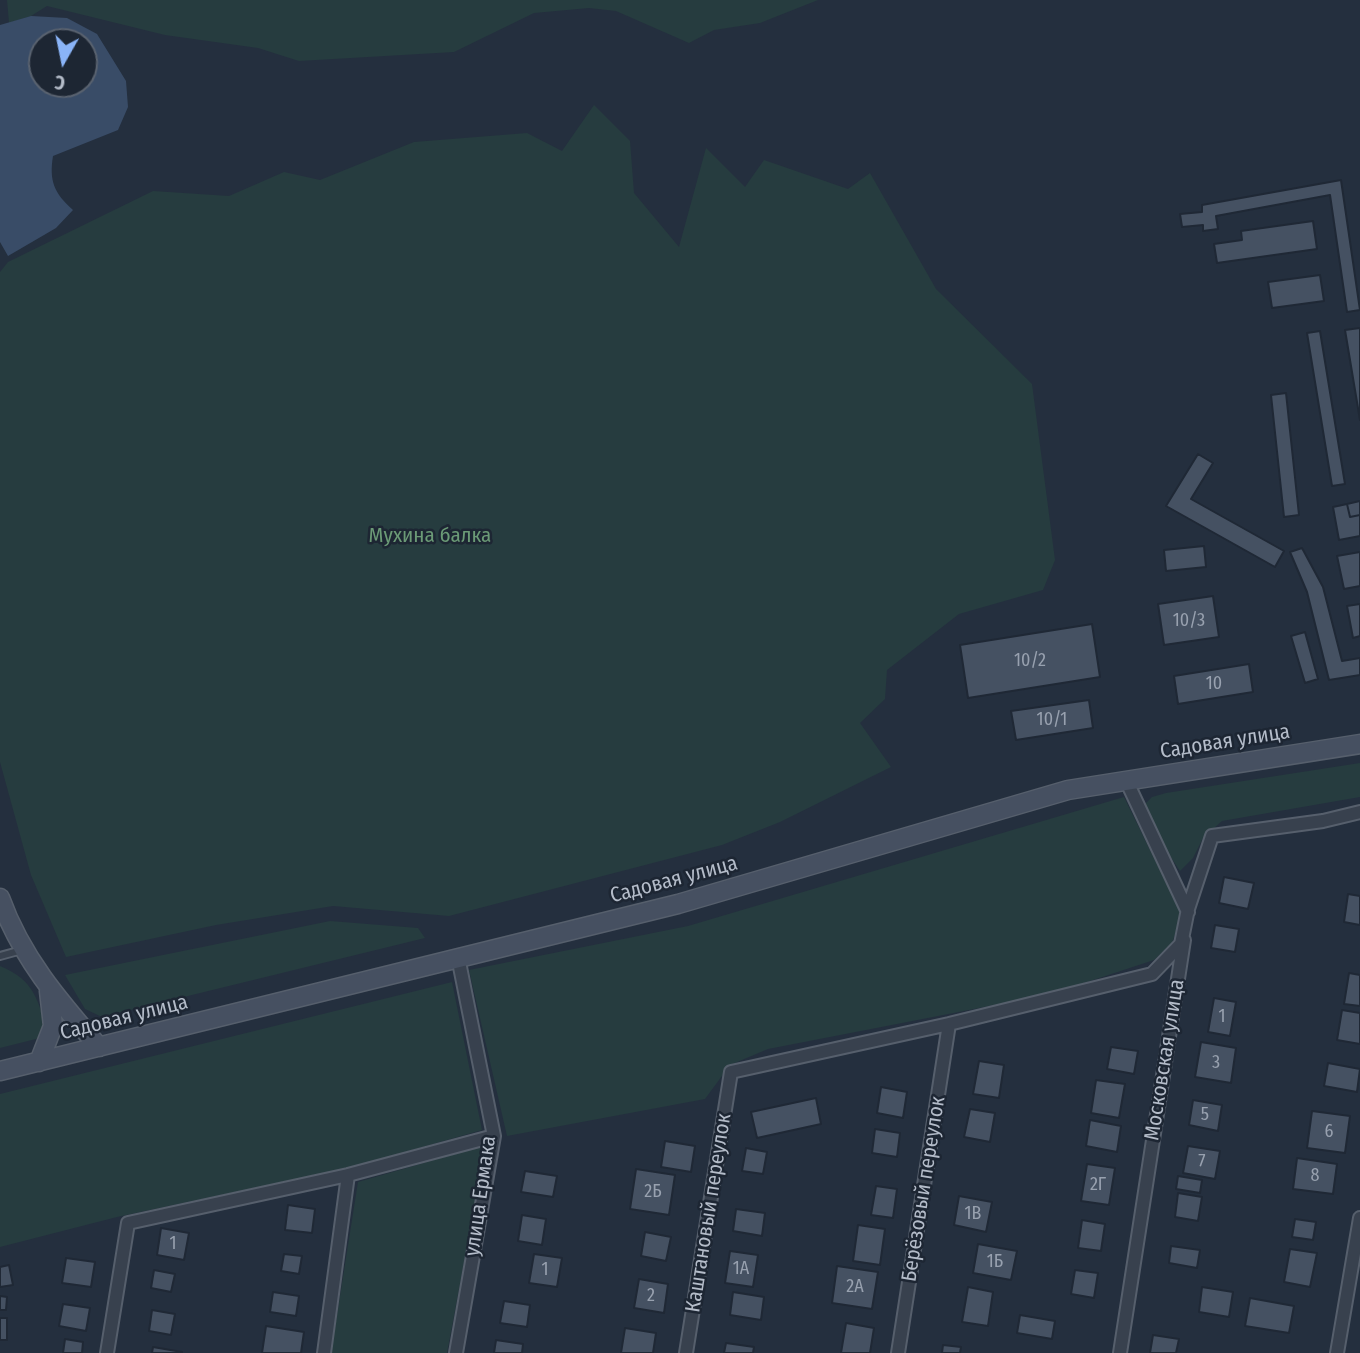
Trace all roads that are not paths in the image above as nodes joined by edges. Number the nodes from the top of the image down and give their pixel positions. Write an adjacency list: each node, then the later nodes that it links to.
1 (1360, 744): 2 (main road, Садовая улица)
2 (1126, 780): 5 (street); 8 (main road, Садовая улица)
3 (1360, 812): 5 (street)
4 (0, 898): 6 (main road)
5 (1188, 909): 10 (street); 22 (street, Московская улица)
6 (23, 950): 7 (lane); 9 (main road)
7 (0, 956)
8 (458, 957): 11 (main road, Садовая улица); 14 (street, улица Ермака)
9 (49, 991): 11 (main road); 12 (main road)
10 (949, 1024): 20 (street, Каштановый переулок); 21 (street, Берёзовый переулок)
11 (99, 1047): 12 (main road, Садовая улица)
12 (39, 1062): 13 (main road, Садовая улица)
13 (0, 1071)
14 (494, 1136): 15 (street); 19 (street, улица Ермака)
15 (348, 1175): 17 (street); 18 (street)
16 (1360, 1218): 23 (street)
17 (107, 1353)
18 (324, 1353)
19 (456, 1353)
20 (686, 1353)
21 (898, 1353)
22 (1120, 1353)
23 (1338, 1353)

